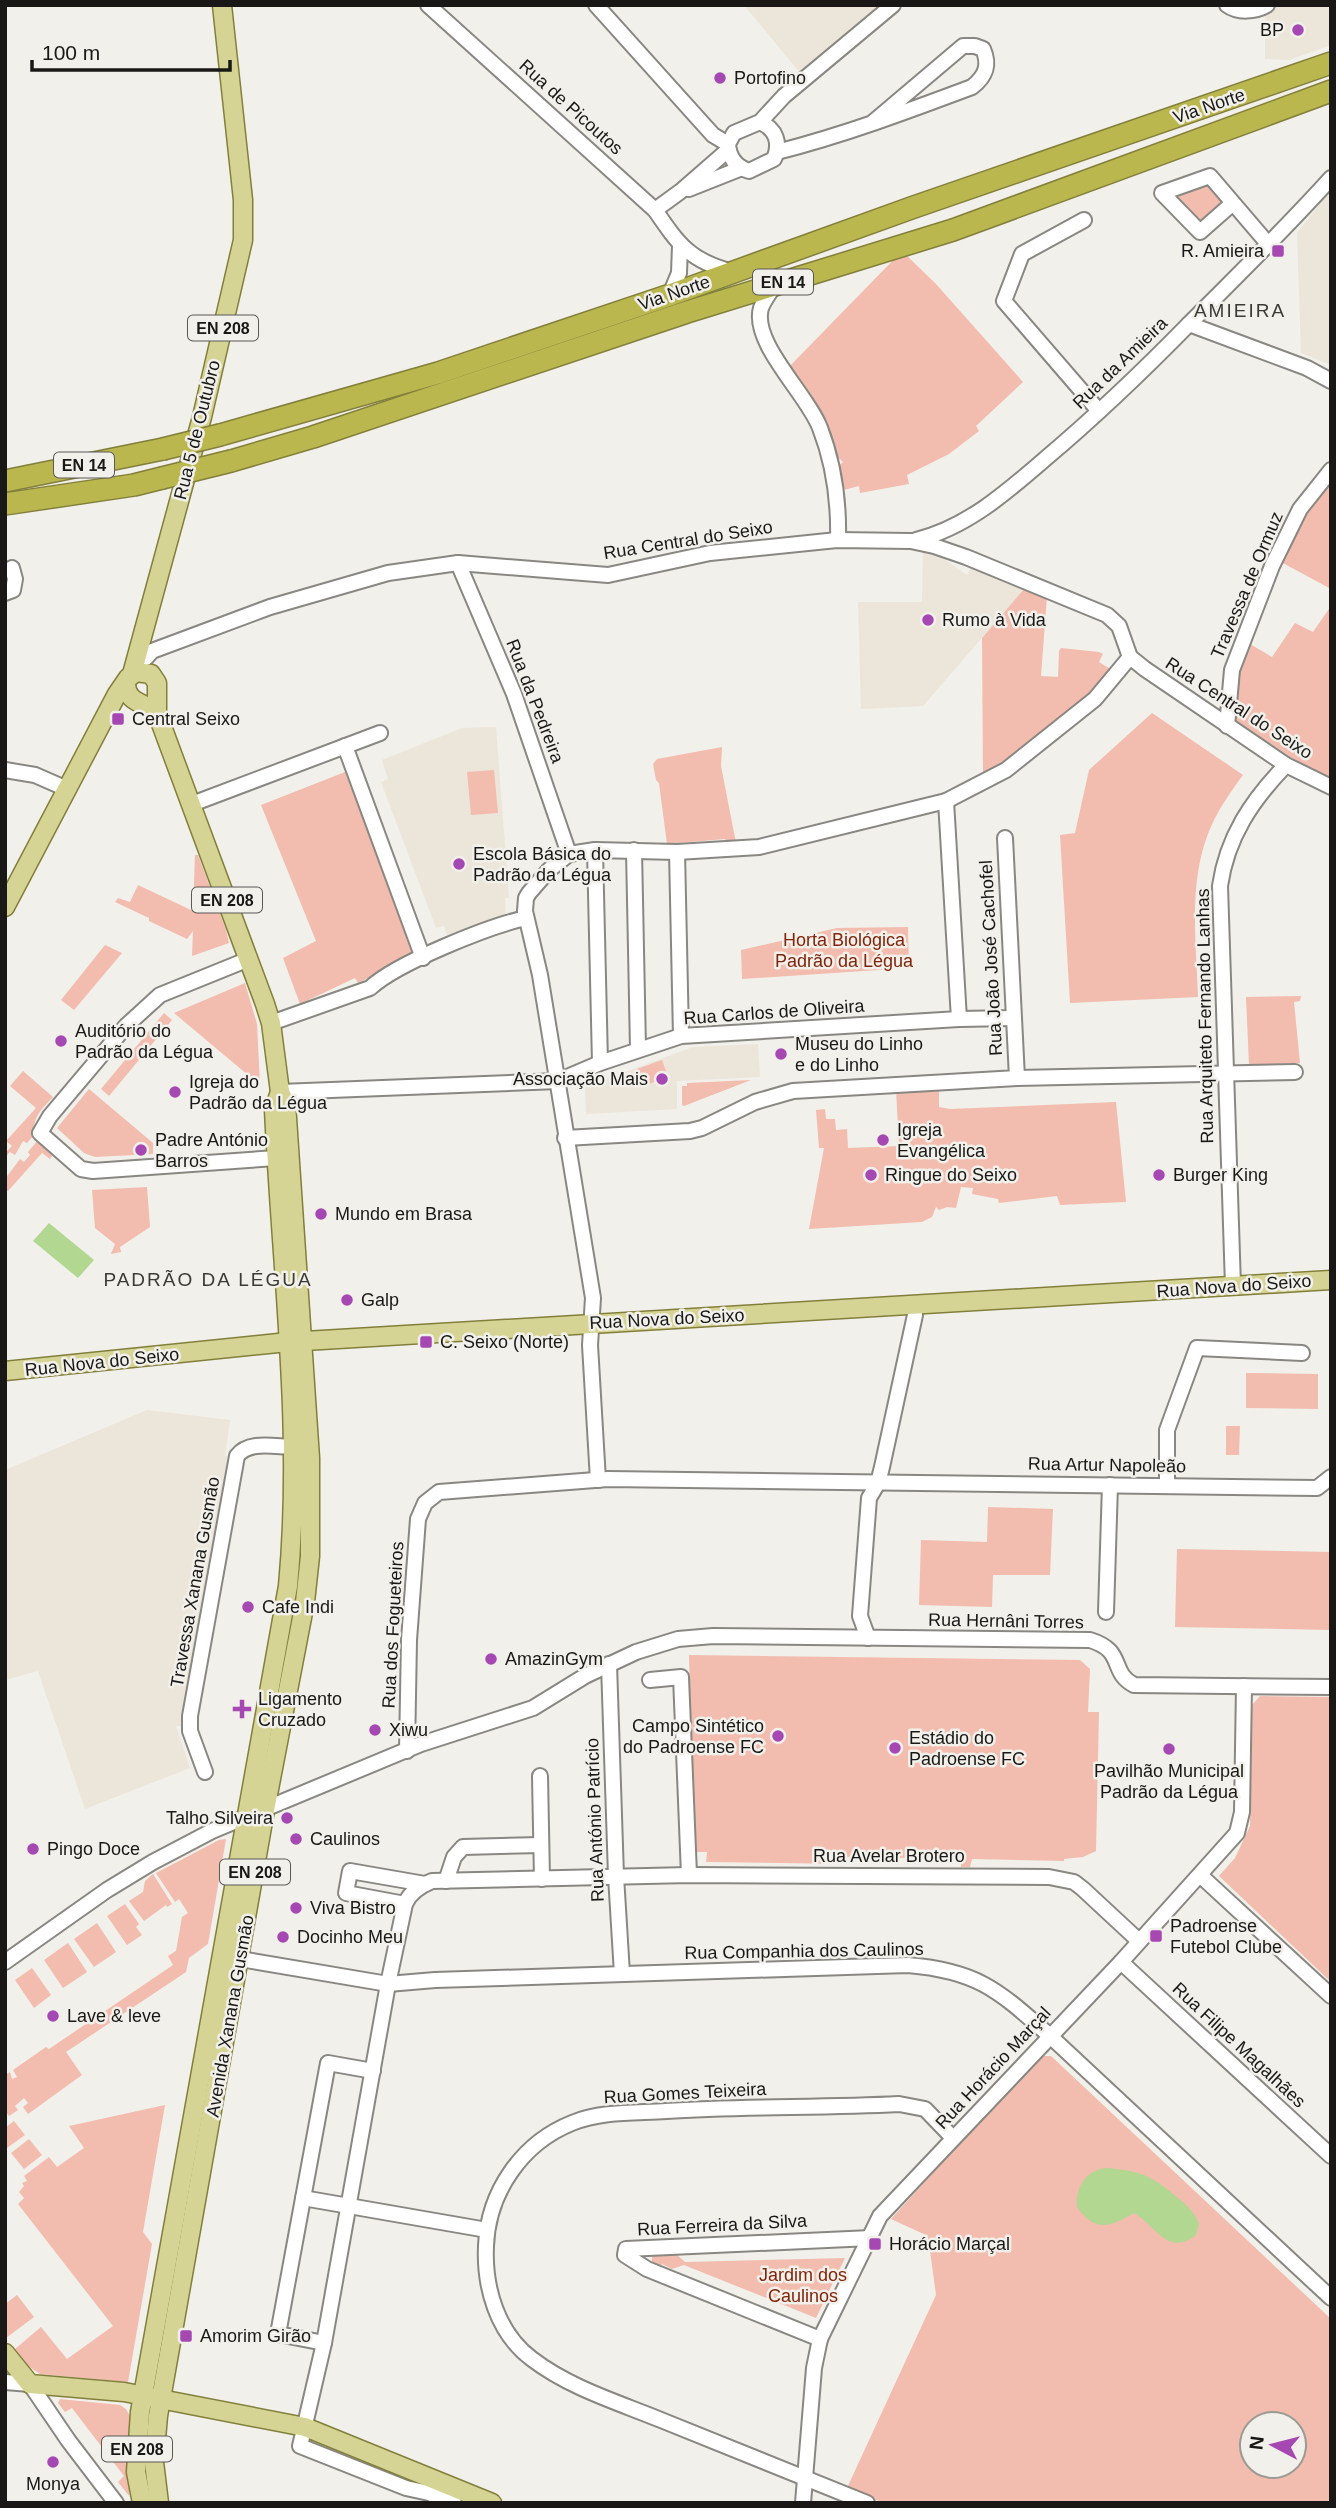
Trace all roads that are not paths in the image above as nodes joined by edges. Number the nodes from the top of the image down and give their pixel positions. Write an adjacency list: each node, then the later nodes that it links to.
1 (222, 5): 38 (main road, Rua 5 de Outubro / EN 208)
2 (428, 5): 17 (street, Rua de Picoutos)
3 (596, 5): 11 (street)
4 (893, 5): 9 (street)
5 (1227, 5): 6 (street)
6 (1267, 5)
7 (1331, 63): 21 (highway, Via Norte / EN 14)
8 (1331, 91): 22 (highway, Via Norte / EN 14)
9 (760, 122): 11 (street); 12 (street)
10 (872, 123): 10 (street); 12 (street)
11 (728, 147): 13 (street); 15 (street)
12 (777, 152): 13 (street)
13 (742, 169): 15 (street)
14 (1331, 178): 19 (street, Rua da Amieira)
15 (681, 191): 17 (street)
16 (1233, 203): 16 (street); 19 (street)
17 (655, 210): 20 (street, Rua de Picoutos)
18 (1084, 220): 26 (street)
19 (1269, 245): 24 (street, Rua da Amieira)
20 (680, 246): 21 (street, Rua de Picoutos); 23 (street)
21 (733, 272): 23 (highway, Via Norte / EN 14)
22 (773, 289): 29 (highway, Via Norte / EN 14, bridge); 31 (street)
23 (670, 295): 28 (highway, Via Norte / EN 14, bridge)
24 (1189, 324): 25 (street); 26 (street, Rua da Amieira)
25 (1331, 381)
26 (1099, 411): 30 (street, Rua da Amieira)
27 (1331, 470): 43 (street, Travessa de Ormuz)
28 (5, 481)
29 (5, 504)
30 (951, 529): 32 (street, Rua da Amieira); 33 (street)
31 (838, 540): 32 (street, Rua Central do Seixo); 34 (street, Rua Central do Seixo)
32 (911, 541): 33 (street, Rua Central do Seixo)
33 (958, 554): 37 (street, Rua Central do Seixo)
34 (458, 563): 38 (street, Rua Central do Seixo); 56 (street, Rua da Pedreira)
35 (12, 568): 36 (street)
36 (5, 593)
37 (1130, 657): 43 (street, Rua Central do Seixo); 50 (street)
38 (138, 666): 39 (main road, EN 208); 40 (main road, Rua 5 de Outubro); 41 (main road)
39 (157, 693): 41 (main road); 42 (main road, EN 208)
40 (114, 702): 41 (main road); 49 (main road, Rua 5 de Outubro)
41 (137, 702): 42 (main road)
42 (156, 713): 51 (main road, EN 208)
43 (1227, 726): 46 (street, Rua Central do Seixo)
44 (380, 733): 45 (street)
45 (345, 746): 51 (street); 59 (street)
46 (1286, 765): 48 (street, Rua Central do Seixo); 68 (street, Rua Arquiteto Fernando Lanhas)
47 (5, 771): 49 (street)
48 (1331, 787)
49 (66, 789): 57 (main road, Rua 5 de Outubro)
50 (946, 801): 55 (street); 62 (street)
51 (192, 804): 60 (main road, EN 208)
52 (1005, 838): 61 (street, Rua João José Cachofel)
53 (595, 849): 54 (street); 56 (street); 66 (street)
54 (634, 850): 55 (street); 65 (street)
55 (677, 852): 64 (street)
56 (569, 854): 58 (street)
57 (5, 907)
58 (526, 918): 59 (street); 70 (street)
59 (423, 958): 63 (street)
60 (250, 959): 63 (main road, EN 208); 73 (street)
61 (1013, 1018): 62 (street, Rua Carlos de Oliveira); 69 (street, Rua João José Cachofel)
62 (959, 1019): 64 (street, Rua Carlos de Oliveira)
63 (271, 1023): 71 (main road, EN 208)
64 (681, 1036): 65 (street, Rua Carlos de Oliveira)
65 (638, 1049): 66 (street, Rua Carlos de Oliveira)
66 (600, 1063): 70 (street, Rua Carlos de Oliveira)
67 (1295, 1072): 68 (street)
68 (1225, 1073): 69 (street); 75 (street, Rua Arquiteto Fernando Lanhas)
69 (1017, 1078): 72 (street, Rua João José Cachofel)
70 (558, 1081): 71 (street); 72 (street)
71 (279, 1091): 73 (main road, EN 208); 78 (main road, EN 208)
72 (565, 1138): 77 (street)
73 (276, 1158): 78 (main road, EN 208)
74 (1331, 1280): 75 (main road, Rua Nova do Seixo)
75 (1233, 1286): 76 (main road, Rua Nova do Seixo)
76 (914, 1304): 77 (main road, Rua Nova do Seixo); 84 (street)
77 (592, 1323): 78 (main road, Rua Nova do Seixo); 83 (street)
78 (295, 1341): 80 (main road, Rua Nova do Seixo); 81 (main road, Avenida Xanana Gusmão / EN 208); 98 (main road, Avenida Xanana Gusmão / EN 208)
79 (1302, 1353): 86 (street)
80 (5, 1371)
81 (294, 1447): 96 (street, Travessa Xanana Gusmão); 99 (main road, Avenida Xanana Gusmão / EN 208)
82 (1331, 1477): 86 (street, Rua Artur Napoleão)
83 (598, 1480): 84 (street, Rua dos Fogueteiros); 95 (street, Rua dos Fogueteiros)
84 (878, 1483): 85 (street, Rua Artur Napoleão); 88 (street)
85 (1110, 1485): 86 (street, Rua Artur Napoleão); 87 (street)
86 (1167, 1485)
87 (1106, 1612)
88 (860, 1616): 89 (street); 90 (street)
89 (830, 1639): 90 (street); 91 (street)
90 (868, 1639): 93 (street, Rua Hernâni Torres)
91 (609, 1664): 95 (street); 102 (street, Rua António Patrício)
92 (650, 1680): 101 (street)
93 (1244, 1686): 94 (street, Rua Hernâni Torres); 103 (street, Rua Horácio Marçal)
94 (1331, 1687)
95 (407, 1751): 98 (street)
96 (205, 1772)
97 (540, 1776): 100 (street)
98 (265, 1810): 99 (street); 109 (main road, Avenida Xanana Gusmão / EN 208)
99 (247, 1817): 110 (street); 129 (main road, Avenida Xanana Gusmão / EN 208)
100 (541, 1845): 104 (street); 105 (street)
101 (689, 1874): 102 (street, Rua Avelar Brotero); 108 (street, Rua Avelar Brotero)
102 (616, 1876): 104 (street, Rua Avelar Brotero); 112 (street, Rua António Patrício)
103 (1200, 1876): 108 (street, Rua Horácio Marçal); 114 (street)
104 (542, 1879): 105 (street, Rua Avelar Brotero)
105 (446, 1881): 106 (street, Rua Avelar Brotero)
106 (425, 1884): 107 (street); 107 (street, Rua Avelar Brotero)
107 (405, 1904): 113 (street)
108 (1139, 1941): 111 (street, Rua Horácio Marçal)
109 (240, 1959): 113 (street, Rua Companhia dos Caulinos); 130 (main road, Avenida Xanana Gusmão / EN 208)
110 (5, 1962)
111 (1121, 1962): 115 (street, Rua Horácio Marçal); 118 (street, Rua Filipe Magalhães)
112 (622, 1974): 113 (street, Rua Companhia dos Caulinos); 115 (street, Rua Companhia dos Caulinos)
113 (388, 1984): 116 (street)
114 (1331, 1996)
115 (1051, 2036): 117 (street, Rua Horácio Marçal); 123 (street, Rua Companhia dos Caulinos)
116 (373, 2071): 119 (street); 120 (street)
117 (953, 2138): 121 (street, Rua Gomes Teixeira); 122 (street, Rua Horácio Marçal)
118 (1331, 2156)
119 (303, 2198): 120 (street); 125 (street)
120 (348, 2206): 121 (street); 125 (street)
121 (487, 2230): 132 (street, Rua Gomes Teixeira)
122 (871, 2238): 124 (street, Rua Horácio Marçal); 124 (street, Rua Ferreira da Silva)
123 (1331, 2298)
124 (820, 2339): 132 (street, Rua Horácio Marçal)
125 (324, 2343): 131 (street)
126 (5, 2353): 128 (main road, EN 208)
127 (5, 2382): 128 (street)
128 (30, 2384): 129 (main road); 134 (street, EN 208)
129 (142, 2396): 130 (main road); 135 (main road, Avenida Xanana Gusmão / EN 208)
130 (163, 2399): 131 (main road); 136 (main road, Avenida Xanana Gusmão / EN 208)
131 (305, 2427): 133 (main road)
132 (805, 2478): 139 (street, Rua Horácio Marçal); 140 (street, Rua Gomes Teixeira)
133 (429, 2491): 137 (street); 138 (main road)
134 (116, 2503)
135 (142, 2503)
136 (159, 2503)
137 (454, 2503)
138 (492, 2503)
139 (803, 2503)
140 (867, 2503)

